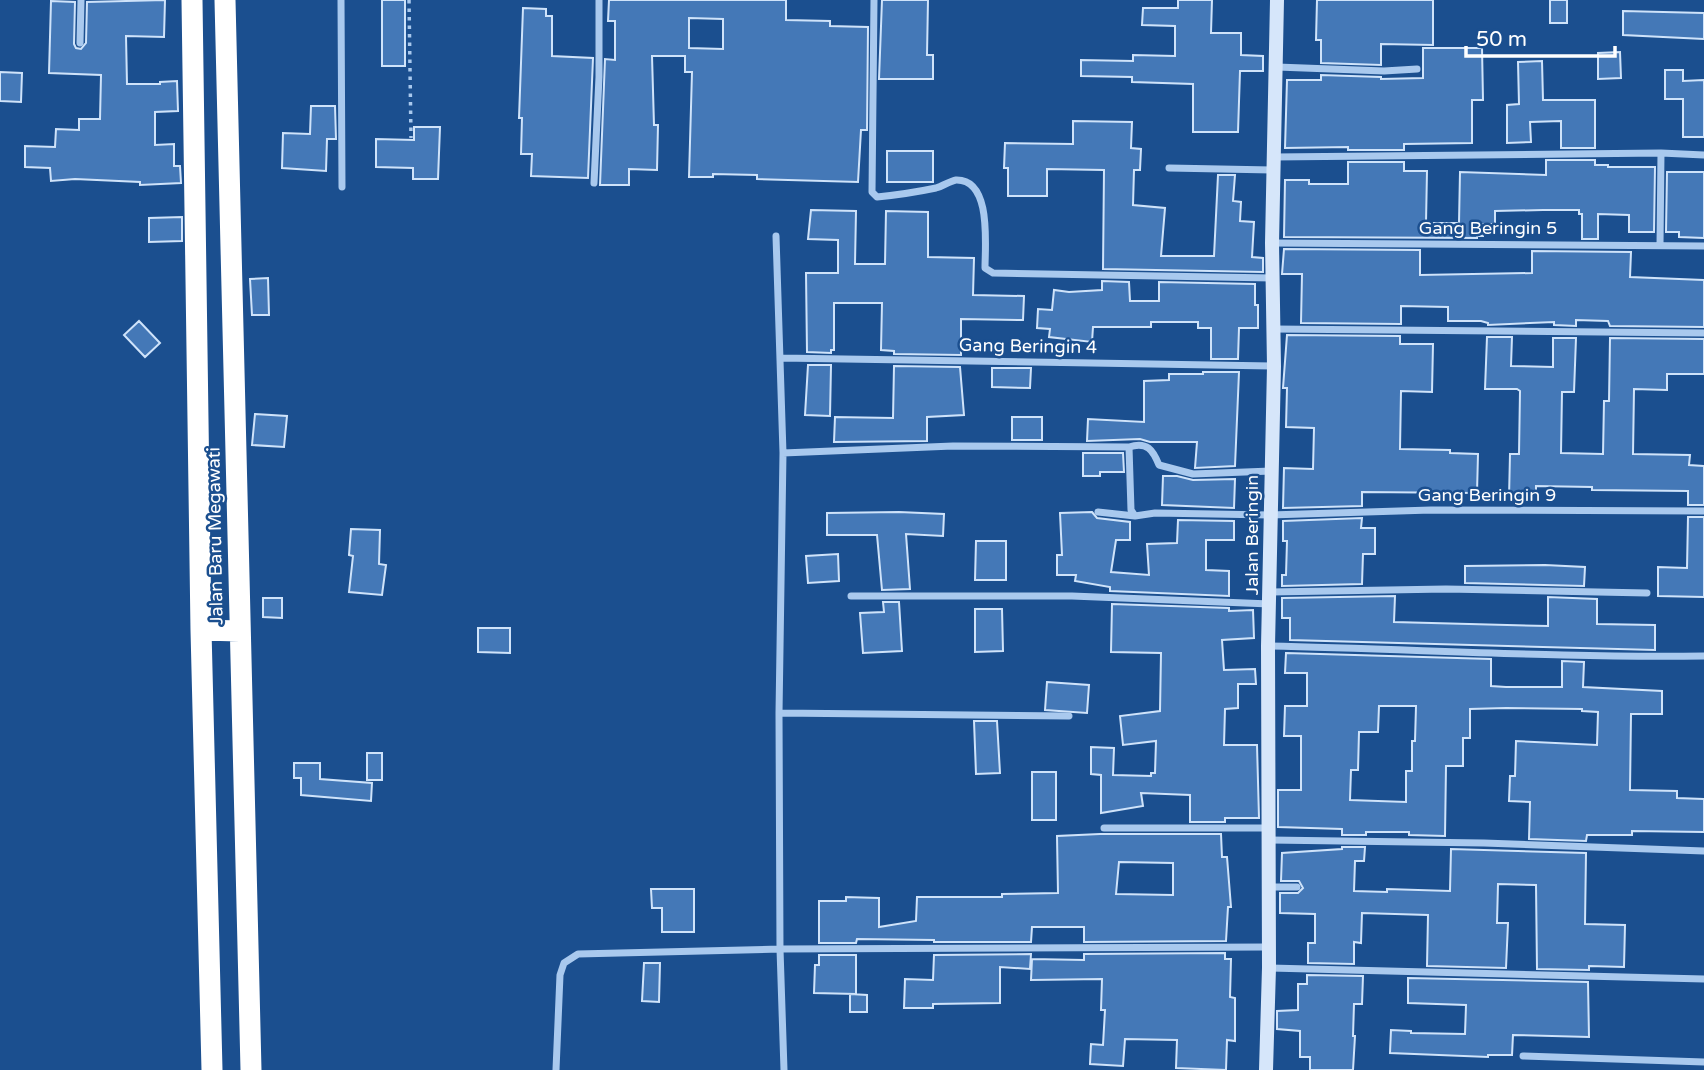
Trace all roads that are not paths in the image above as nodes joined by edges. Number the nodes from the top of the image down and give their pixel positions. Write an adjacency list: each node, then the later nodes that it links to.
1 (81, 0): 8 (street)
2 (192, 0): 36 (highway, Jalan Baru Megawati)
3 (225, 0): 37 (highway, Jalan Baru Megawati)
4 (341, 0): 16 (street)
5 (598, 0): 15 (street)
6 (874, 0): 21 (street)
7 (1277, 0): 9 (street, Jalan Beringin)
8 (80, 43)
9 (1278, 67): 10 (street); 13 (street, Jalan Beringin)
10 (1417, 69)
11 (1661, 153): 12 (street); 13 (street); 19 (street)
12 (1704, 155)
13 (1274, 164): 14 (street); 18 (street, Jalan Beringin)
14 (1169, 168)
15 (594, 183)
16 (342, 187)
17 (776, 236): 24 (street)
18 (1272, 243): 19 (street, Gang Beringin 5); 21 (street, Jalan Beringin)
19 (1660, 245): 20 (street, Gang Beringin 5)
20 (1704, 246)
21 (1272, 278): 22 (street, Jalan Beringin)
22 (1273, 329): 23 (street); 25 (street, Jalan Beringin)
23 (1704, 333)
24 (781, 358): 25 (street, Gang Beringin 4); 27 (street)
25 (1274, 366): 28 (street, Jalan Beringin)
26 (1129, 447): 27 (street); 28 (street); 32 (street)
27 (783, 453): 42 (street)
28 (1271, 471): 31 (street, Jalan Beringin)
29 (1704, 511): 31 (street, Gang Beringin 9)
30 (1098, 512): 32 (street, Gang Beringin 9)
31 (1270, 515): 32 (street, Gang Beringin 9); 35 (street, Jalan Beringin)
32 (1135, 516)
33 (1647, 593): 35 (street)
34 (851, 596): 35 (street)
35 (1271, 598): 38 (street, Jalan Beringin)
36 (201, 630): 37 (highway); 41 (highway, Jalan Baru Megawati)
37 (240, 631): 40 (highway, Jalan Baru Megawati)
38 (1268, 646): 39 (street); 45 (street, Jalan Beringin)
39 (1704, 656)
40 (242, 706): 41 (highway); 56 (highway, Jalan Baru Megawati)
41 (204, 708): 55 (highway, Jalan Baru Megawati)
42 (779, 713): 43 (street); 50 (street)
43 (1069, 716)
44 (1104, 828): 45 (street)
45 (1268, 834): 46 (street); 47 (street, Jalan Beringin)
46 (1704, 851)
47 (1268, 887): 48 (street); 49 (street, Jalan Beringin)
48 (1297, 887)
49 (1267, 947): 50 (street); 51 (street, Jalan Beringin)
50 (780, 949): 57 (street); 58 (street)
51 (1269, 968): 52 (street); 59 (street, Jalan Beringin)
52 (1704, 979)
53 (1523, 1056): 54 (street)
54 (1704, 1062)
55 (212, 1070)
56 (250, 1070)
57 (556, 1070)
58 (785, 1070)
59 (1266, 1070)

